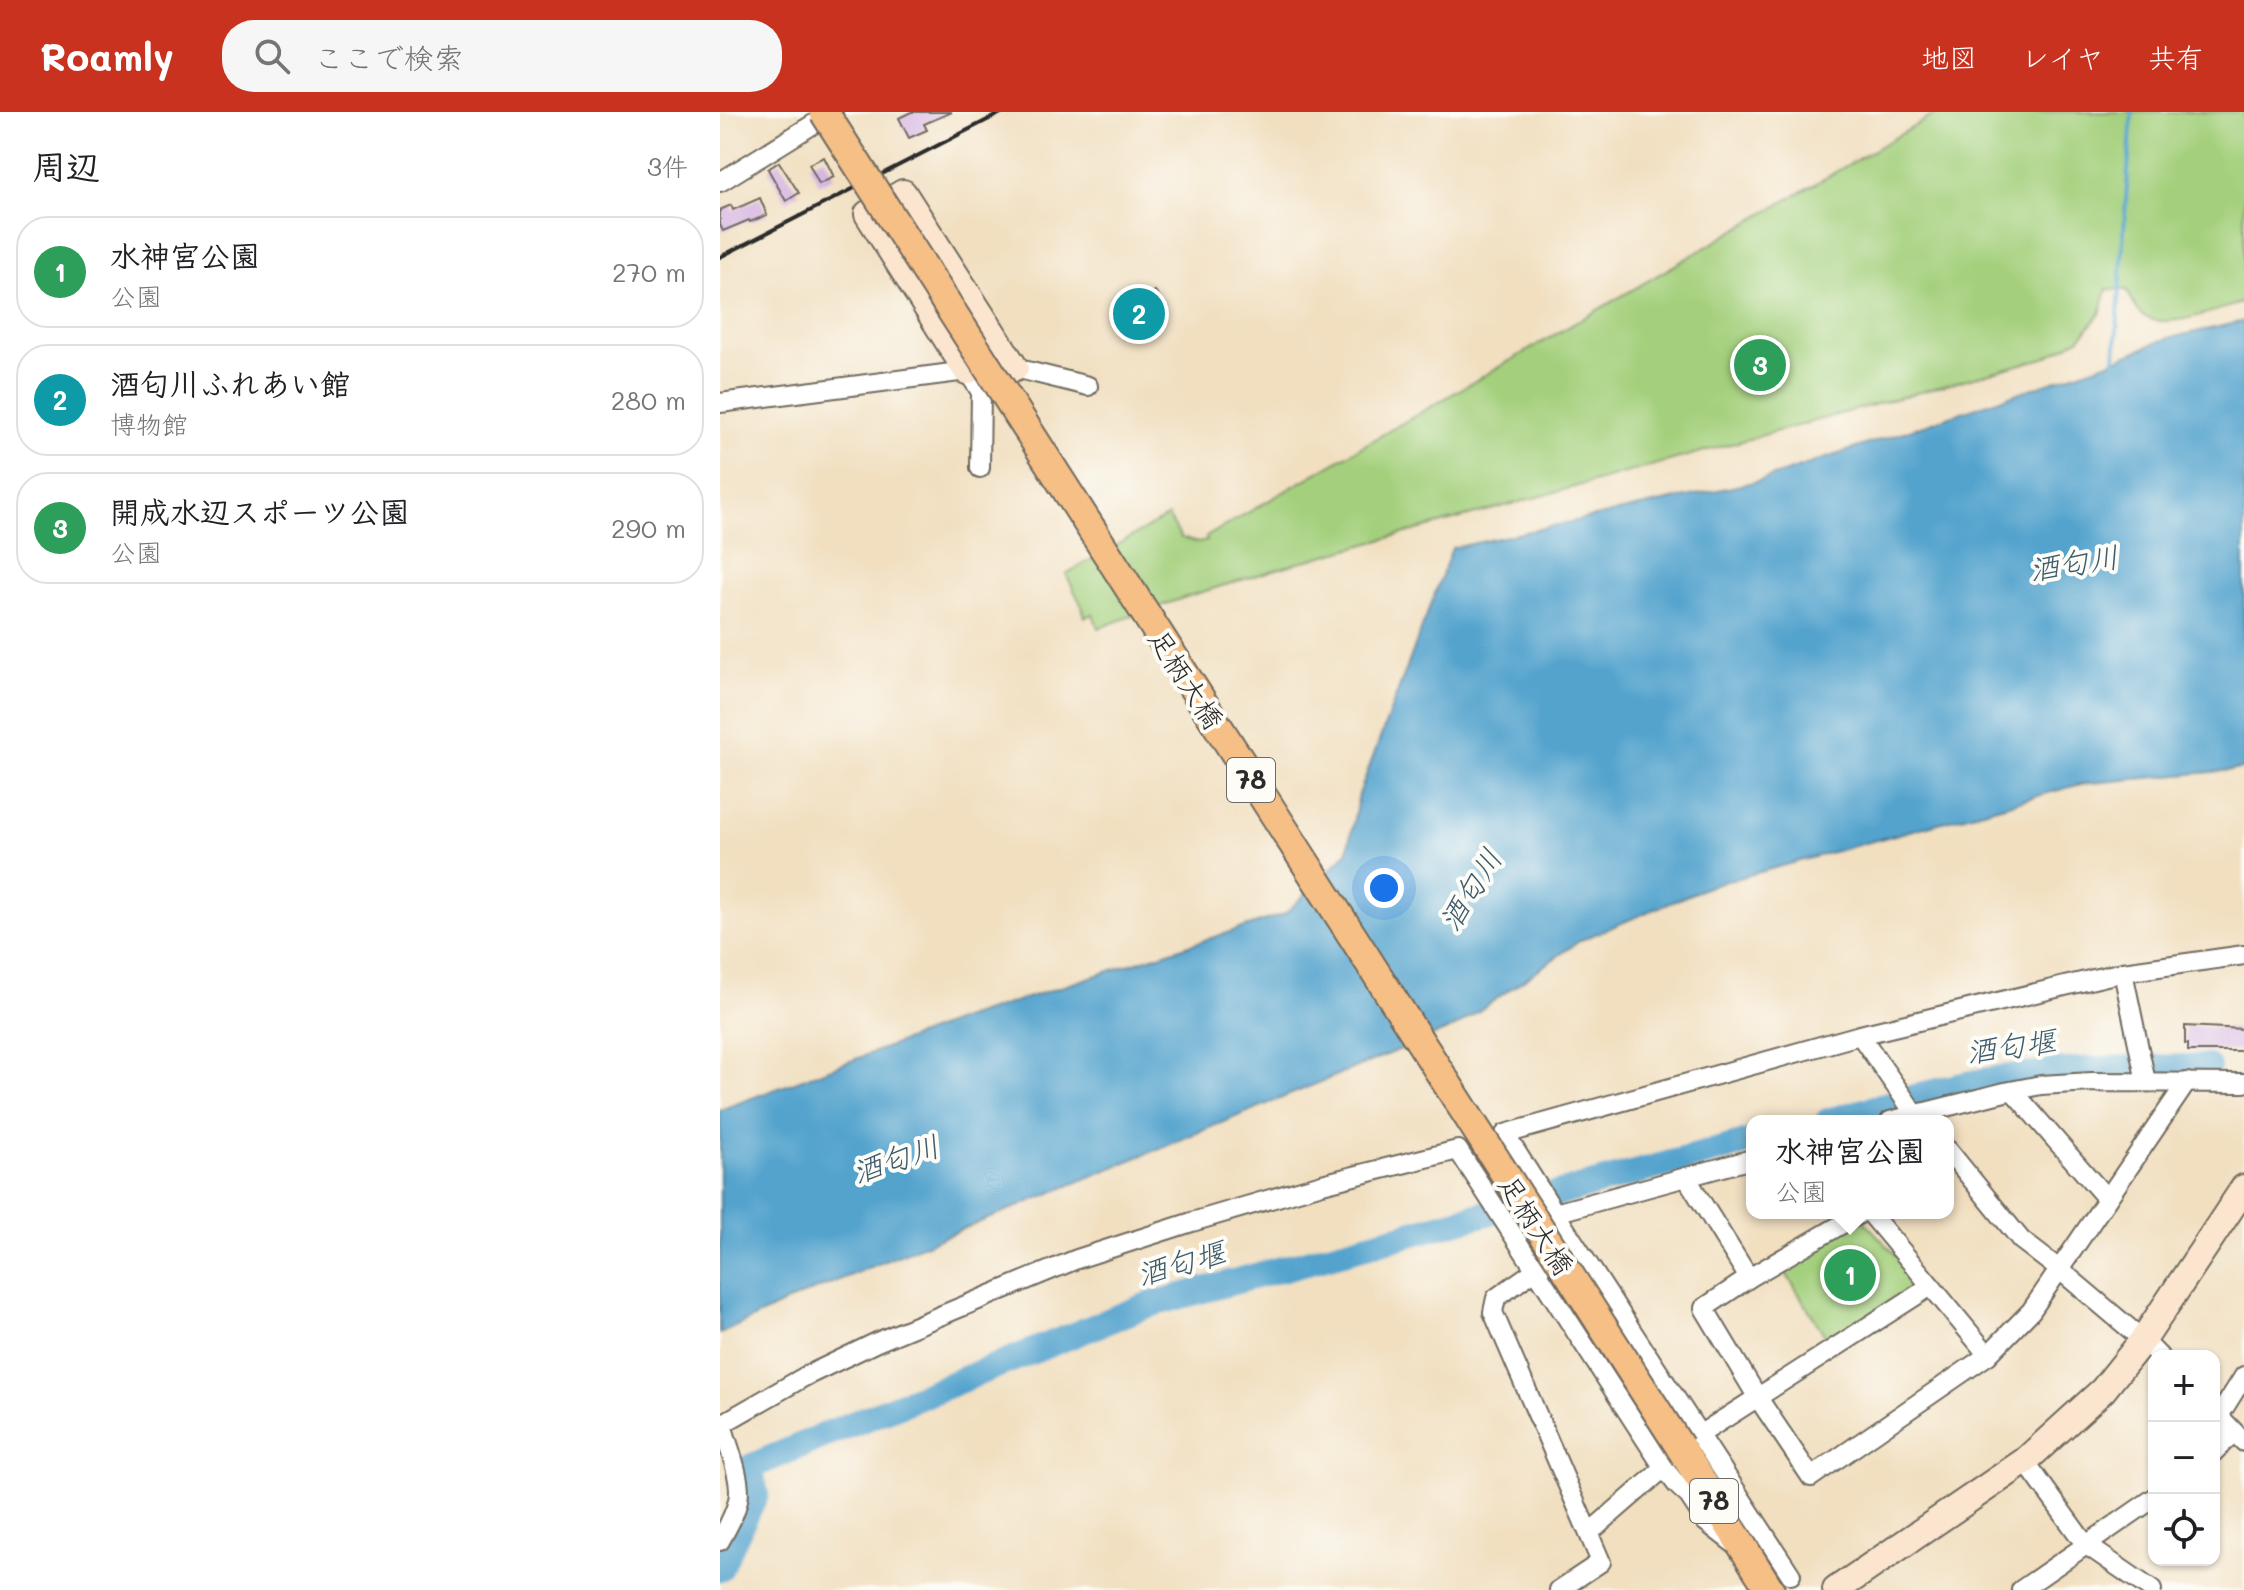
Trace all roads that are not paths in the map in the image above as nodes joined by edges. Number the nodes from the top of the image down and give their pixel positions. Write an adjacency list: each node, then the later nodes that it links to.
1 (833, 112): 2 (street)
2 (814, 116): 3 (street); 4 (main road, 足柄大橋 / 78, bridge)
3 (720, 182)
4 (883, 205): 5 (street); 6 (street); 40 (main road, 足柄大橋 / 78, bridge)
5 (1015, 368): 6 (street); 7 (street)
6 (974, 382): 8 (street); 9 (street)
7 (1088, 386)
8 (720, 403)
9 (980, 468)
10 (2244, 955): 11 (street)
11 (2123, 972): 12 (street); 13 (street)
12 (1860, 1035): 17 (street); 23 (street)
13 (2144, 1073): 14 (street); 16 (street)
14 (2187, 1082): 15 (street); 22 (street)
15 (2244, 1083)
16 (2013, 1091): 17 (street); 22 (street)
17 (1914, 1110)
18 (1954, 1157): 28 (street)
19 (1746, 1161): 20 (street)
20 (1686, 1177): 23 (street); 29 (street)
21 (2244, 1188): 31 (street)
22 (2107, 1199): 28 (street)
23 (1549, 1203): 26 (street)
24 (1851, 1219): 29 (street)
25 (1875, 1219): 30 (street)
26 (1574, 1244): 27 (street); 40 (street)
27 (1534, 1270): 37 (street); 40 (street); 43 (street)
28 (2060, 1270): 31 (street); 32 (street)
29 (1749, 1278): 34 (street)
30 (1931, 1286): 32 (street); 34 (street)
31 (2151, 1348): 41 (street)
32 (1988, 1355): 34 (street)
33 (2244, 1376): 35 (street)
34 (1758, 1398): 40 (street)
35 (2220, 1409)
36 (2220, 1418): 38 (street)
37 (721, 1425): 44 (street)
38 (2239, 1438): 39 (street)
39 (2220, 1449)
40 (1681, 1450): 43 (street); 46 (street); 46 (main road, 78)
41 (2025, 1461): 45 (street); 48 (street)
42 (2148, 1502): 45 (street)
43 (1589, 1533): 47 (street)
44 (720, 1541)
45 (2085, 1544): 49 (street); 50 (street)
46 (1781, 1582)
47 (1559, 1590)
48 (1836, 1590)
49 (2021, 1590)
50 (2152, 1590)

